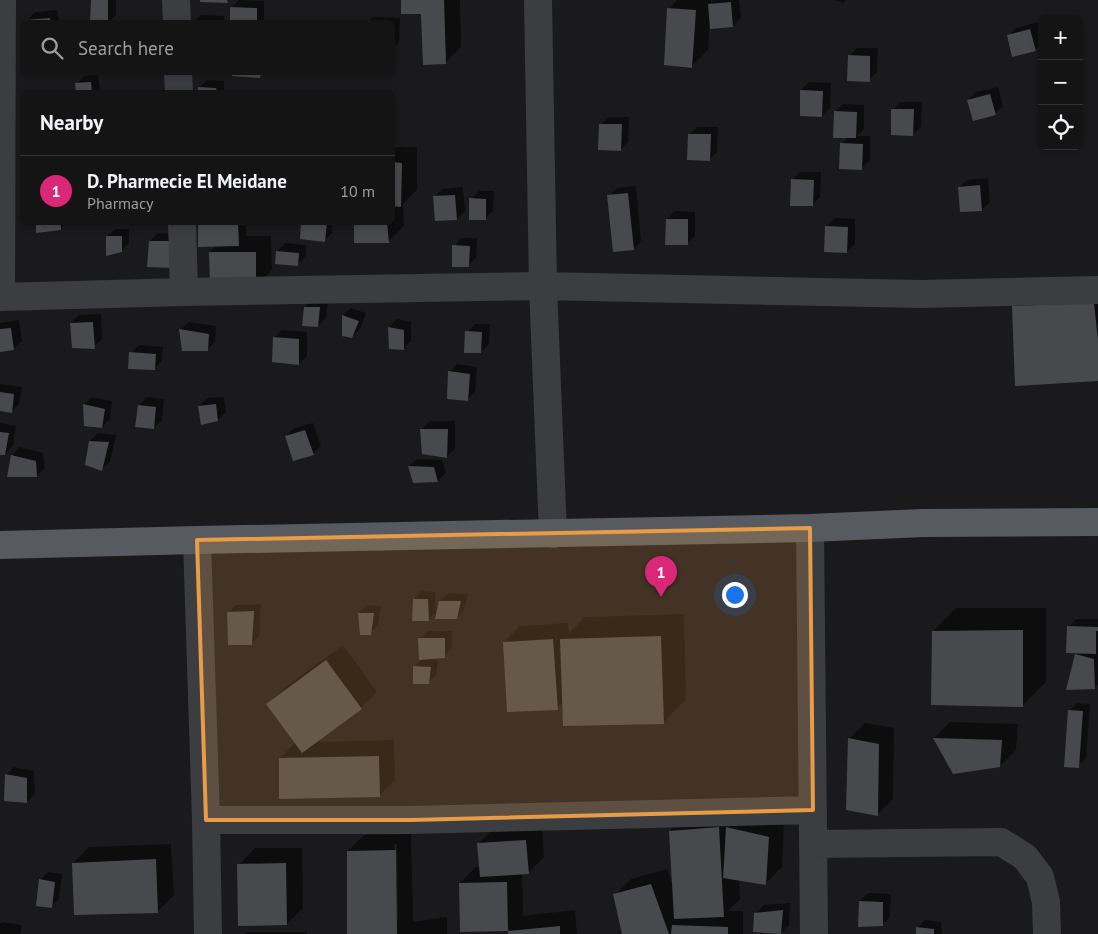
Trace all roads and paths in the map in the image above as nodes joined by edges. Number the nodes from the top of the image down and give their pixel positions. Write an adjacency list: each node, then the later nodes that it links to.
1 (2, 0): 11 (street)
2 (176, 0): 4 (street)
3 (538, 0): 8 (street)
4 (177, 20)
5 (178, 75): 6 (street)
6 (179, 90)
7 (182, 225): 10 (street)
8 (543, 286): 9 (street); 10 (street); 14 (street)
9 (1098, 290)
10 (184, 292): 11 (street)
11 (1, 297)
12 (1098, 522): 13 (main road)
13 (810, 528): 14 (main road); 17 (street)
14 (552, 534): 15 (main road)
15 (197, 540): 16 (main road); 18 (street)
16 (0, 545)
17 (813, 810): 18 (street); 19 (street)
18 (206, 820): 20 (street)
19 (813, 844): 21 (street); 22 (street)
20 (208, 934)
21 (814, 934)
22 (1047, 934)

